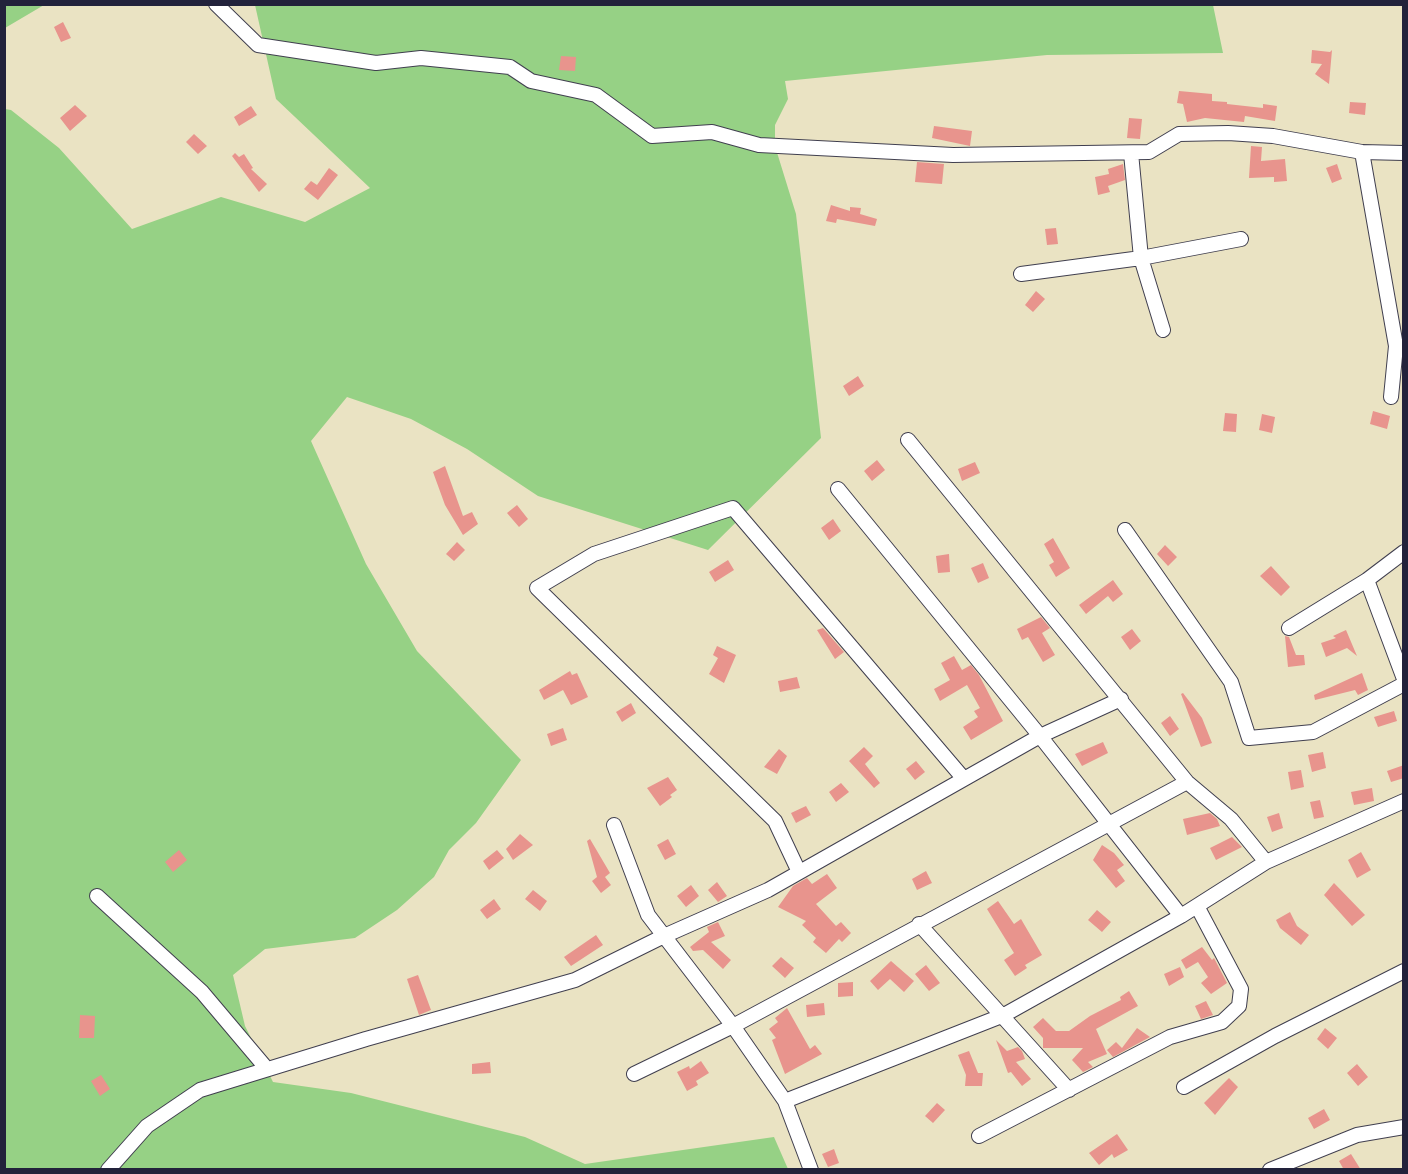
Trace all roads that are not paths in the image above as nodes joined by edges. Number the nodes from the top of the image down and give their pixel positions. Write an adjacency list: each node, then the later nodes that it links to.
1 (216, 4): 3 (street)
2 (1362, 152): 3 (street); 4 (street); 9 (street)
3 (1131, 153): 6 (street)
4 (1404, 153)
5 (1241, 239): 6 (street)
6 (1141, 258): 7 (street); 8 (street)
7 (1020, 274)
8 (1163, 330)
9 (1391, 397)
10 (908, 440): 18 (street)
11 (838, 489): 19 (street)
12 (1125, 530): 17 (street)
13 (1404, 552): 14 (street)
14 (1367, 580): 15 (street); 16 (street)
15 (1289, 628)
16 (1404, 679)
17 (1404, 684)
18 (1121, 699): 19 (street); 21 (street)
19 (1040, 736): 20 (street); 23 (street)
20 (964, 779): 26 (street); 26 (street)
21 (1187, 782): 23 (street); 25 (street)
22 (1404, 801): 25 (street)
23 (1108, 822): 29 (street); 30 (street)
24 (614, 825): 31 (street)
25 (1266, 862): 28 (street)
26 (799, 872): 31 (street)
27 (98, 896): 35 (street)
28 (1197, 906): 29 (street); 38 (street)
29 (1181, 916): 33 (street)
30 (920, 924): 33 (street); 34 (street)
31 (664, 936): 34 (street); 35 (street)
32 (1404, 970): 37 (street)
33 (1004, 1015): 38 (street); 39 (street)
34 (733, 1026): 36 (street); 39 (street)
35 (267, 1070): 43 (street)
36 (634, 1074)
37 (1184, 1087)
38 (1070, 1090): 41 (street)
39 (785, 1101): 44 (street)
40 (1404, 1127): 42 (street)
41 (979, 1136)
42 (1288, 1166): 45 (street)
43 (108, 1170)
44 (811, 1170)
45 (1270, 1170)

